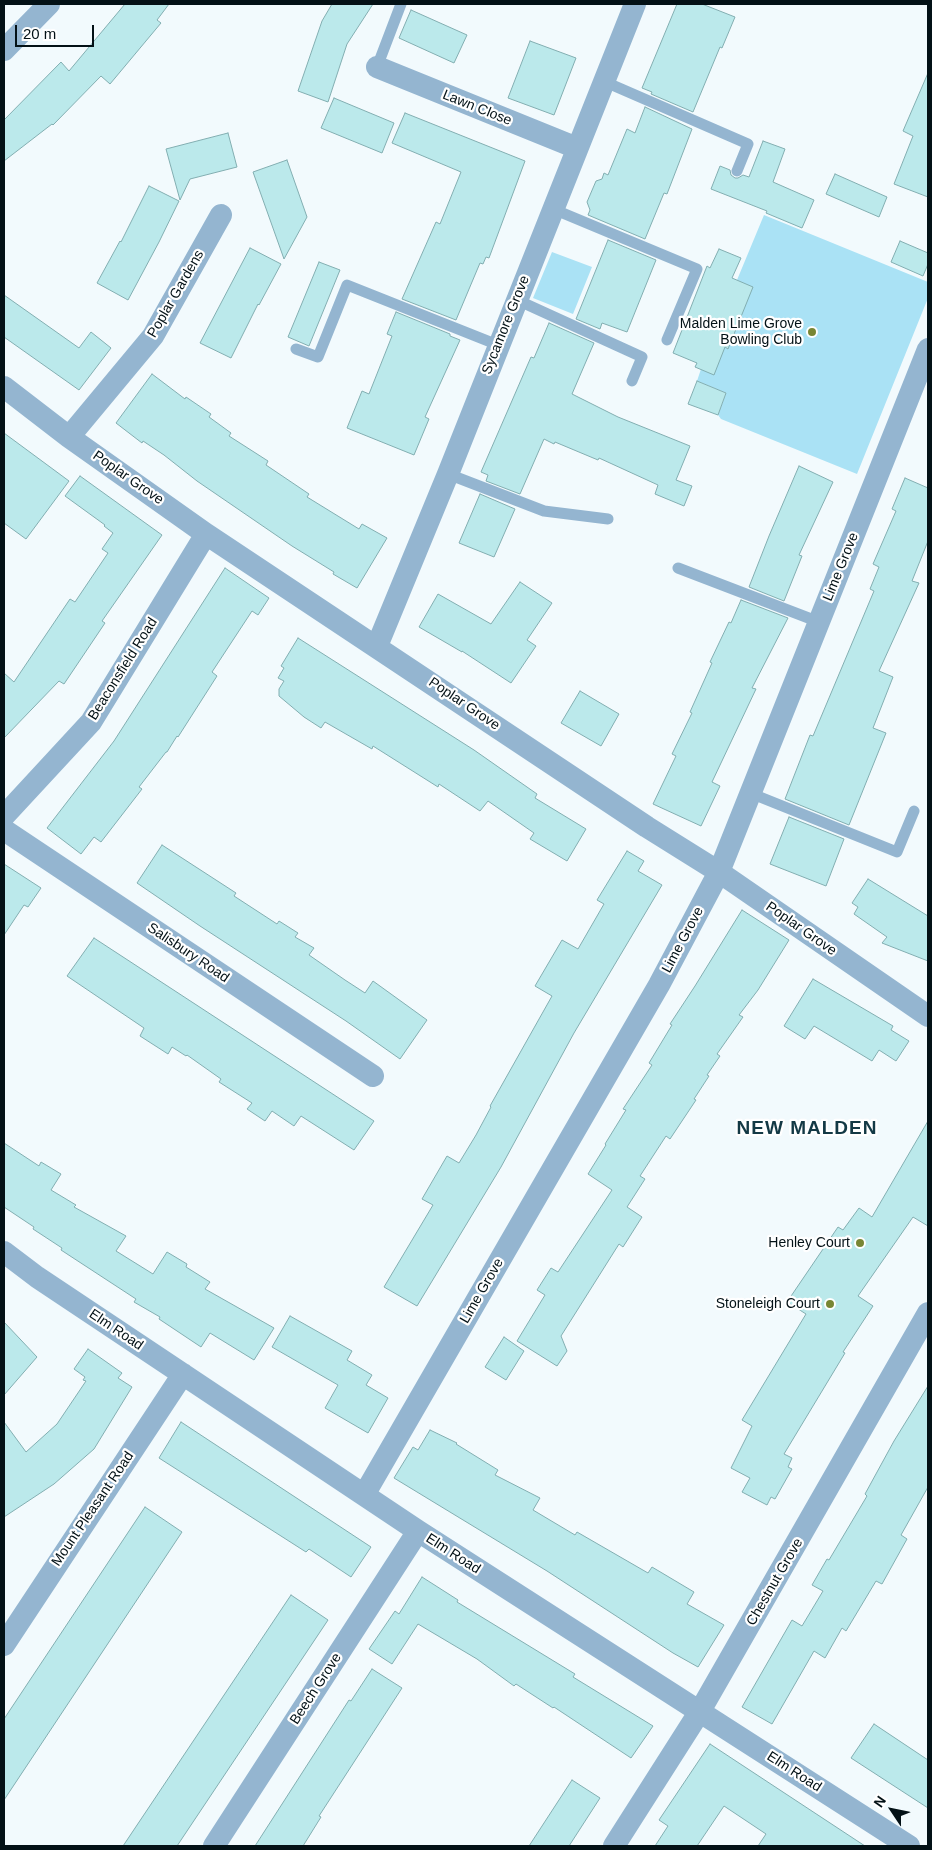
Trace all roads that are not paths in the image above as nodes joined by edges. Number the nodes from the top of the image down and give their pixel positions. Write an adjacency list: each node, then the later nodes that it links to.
1 (401, 4): 5 (lane)
2 (635, 4): 6 (street, Sycamore Grove)
3 (46, 5): 4 (street)
4 (4, 50)
5 (377, 67): 7 (street, Lawn Close)
6 (604, 81): 7 (street, Sycamore Grove); 8 (lane)
7 (578, 148): 9 (street, Sycamore Grove)
8 (737, 171)
9 (553, 209): 11 (street, Sycamore Grove); 12 (lane)
10 (220, 216): 18 (street, Poplar Gardens)
11 (517, 300): 13 (street, Sycamore Grove); 16 (lane)
12 (667, 340)
13 (498, 345): 14 (lane); 19 (street, Sycamore Grove)
14 (296, 349)
15 (928, 349): 23 (street, Lime Grove)
16 (632, 381)
17 (4, 387): 18 (street, Poplar Grove)
18 (69, 437): 21 (street, Poplar Grove)
19 (448, 474): 20 (lane); 24 (street, Sycamore Grove)
20 (608, 519)
21 (206, 534): 24 (street, Poplar Grove); 27 (street, Beaconsfield Road)
22 (678, 568): 23 (lane)
23 (819, 622): 25 (street, Lime Grove)
24 (377, 646): 29 (street, Poplar Grove)
25 (750, 793): 26 (lane); 29 (street, Lime Grove)
26 (914, 811)
27 (4, 816)
28 (4, 830): 31 (street, Salisbury Road)
29 (719, 872): 30 (street, Poplar Grove); 35 (street, Lime Grove)
30 (928, 1016)
31 (373, 1076)
32 (4, 1252): 34 (street, Elm Road)
33 (928, 1313): 38 (street, Chestnut Grove)
34 (183, 1374): 35 (street, Elm Road); 37 (street, Mount Pleasant Road)
35 (364, 1495): 36 (street, Elm Road)
36 (418, 1531): 38 (street, Elm Road); 40 (street, Beech Grove)
37 (4, 1645)
38 (700, 1711): 39 (street, Elm Road); 41 (street, Chestnut Grove)
39 (896, 1843)
40 (214, 1846)
41 (614, 1846)

